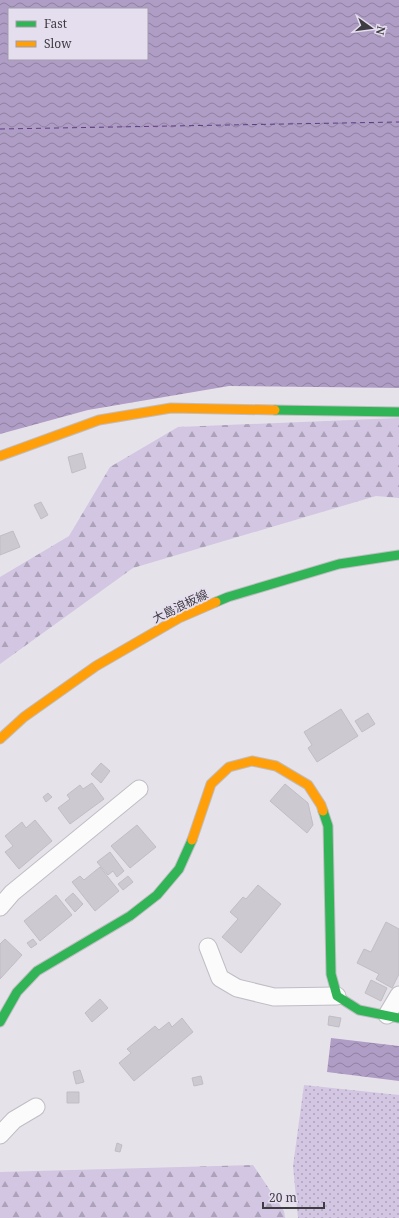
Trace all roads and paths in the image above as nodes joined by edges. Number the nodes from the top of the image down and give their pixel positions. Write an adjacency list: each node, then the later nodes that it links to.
1 (399, 412): 2 (main road)
2 (0, 456)
3 (399, 555): 4 (main road, 大島浪板線)
4 (0, 739)
5 (139, 789): 6 (street)
6 (0, 907)
7 (208, 947): 9 (street)
8 (399, 995): 10 (street)
9 (337, 996): 10 (main road); 11 (main road)
10 (393, 1016)
11 (0, 1022)
12 (36, 1107): 13 (street)
13 (0, 1135)

